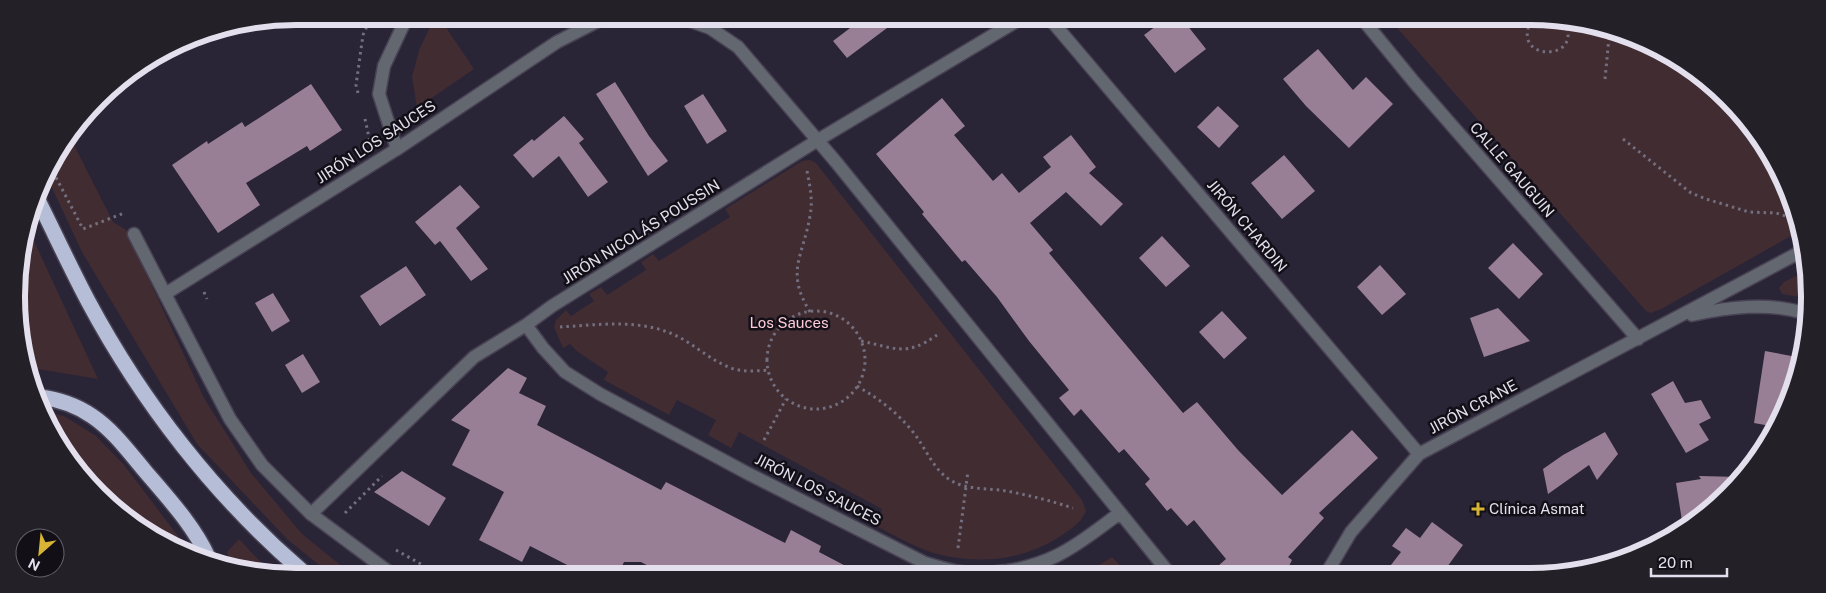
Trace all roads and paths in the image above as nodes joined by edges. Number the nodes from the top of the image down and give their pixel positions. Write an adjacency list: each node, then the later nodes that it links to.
1 (403, 25): 13 (street)
2 (590, 25): 13 (street, JIRÓN LOS SAUCES)
3 (702, 25): 12 (street)
4 (1010, 25): 12 (street, JIRÓN NICOLÁS POUSSIN)
5 (1054, 25): 35 (street, JIRÓN CHARDIN)
6 (1367, 25): 28 (street, CALLE GAUGUIN)
7 (1530, 25): 8 (path)
8 (1567, 27)
9 (1609, 38): 10 (path)
10 (1605, 79)
11 (1623, 139): 18 (path)
12 (818, 140): 25 (street, JIRÓN NICOLÁS POUSSIN); 40 (street)
13 (397, 149): 21 (street, JIRÓN LOS SAUCES)
14 (806, 171): 22 (path)
15 (54, 174): 17 (path)
16 (41, 205): 46 (highway)
17 (124, 212)
18 (1789, 217)
19 (134, 234): 21 (street)
20 (1798, 253): 24 (street, JIRÓN CRANE)
21 (164, 294): 41 (street)
22 (810, 312): 29 (path); 30 (path)
23 (1800, 312): 24 (street, JIRÓN CRANE)
24 (1677, 318): 28 (street, JIRÓN CRANE)
25 (526, 325): 41 (street, JIRÓN NICOLÁS POUSSIN); 49 (street, JIRÓN LOS SAUCES)
26 (560, 327): 30 (path)
27 (937, 335): 29 (path)
28 (1638, 339): 35 (street, JIRÓN CRANE)
29 (861, 340): 31 (path)
30 (768, 370): 33 (path)
31 (857, 386): 33 (path); 37 (path)
32 (45, 398): 45 (highway)
33 (786, 399): 34 (path)
34 (764, 440)
35 (1419, 454): 52 (street, JIRÓN CRANE)
36 (968, 472): 37 (path)
37 (966, 487): 38 (path); 44 (path)
38 (1073, 508)
39 (345, 513): 42 (path)
40 (1120, 513): 50 (street, JIRÓN LOS SAUCES); 51 (street)
41 (311, 514): 47 (street)
42 (353, 518)
43 (391, 547): 48 (path)
44 (958, 548)
45 (205, 552)
46 (298, 568)
47 (384, 568)
48 (428, 568)
49 (943, 568)
50 (1018, 568)
51 (1166, 568)
52 (1330, 568)

